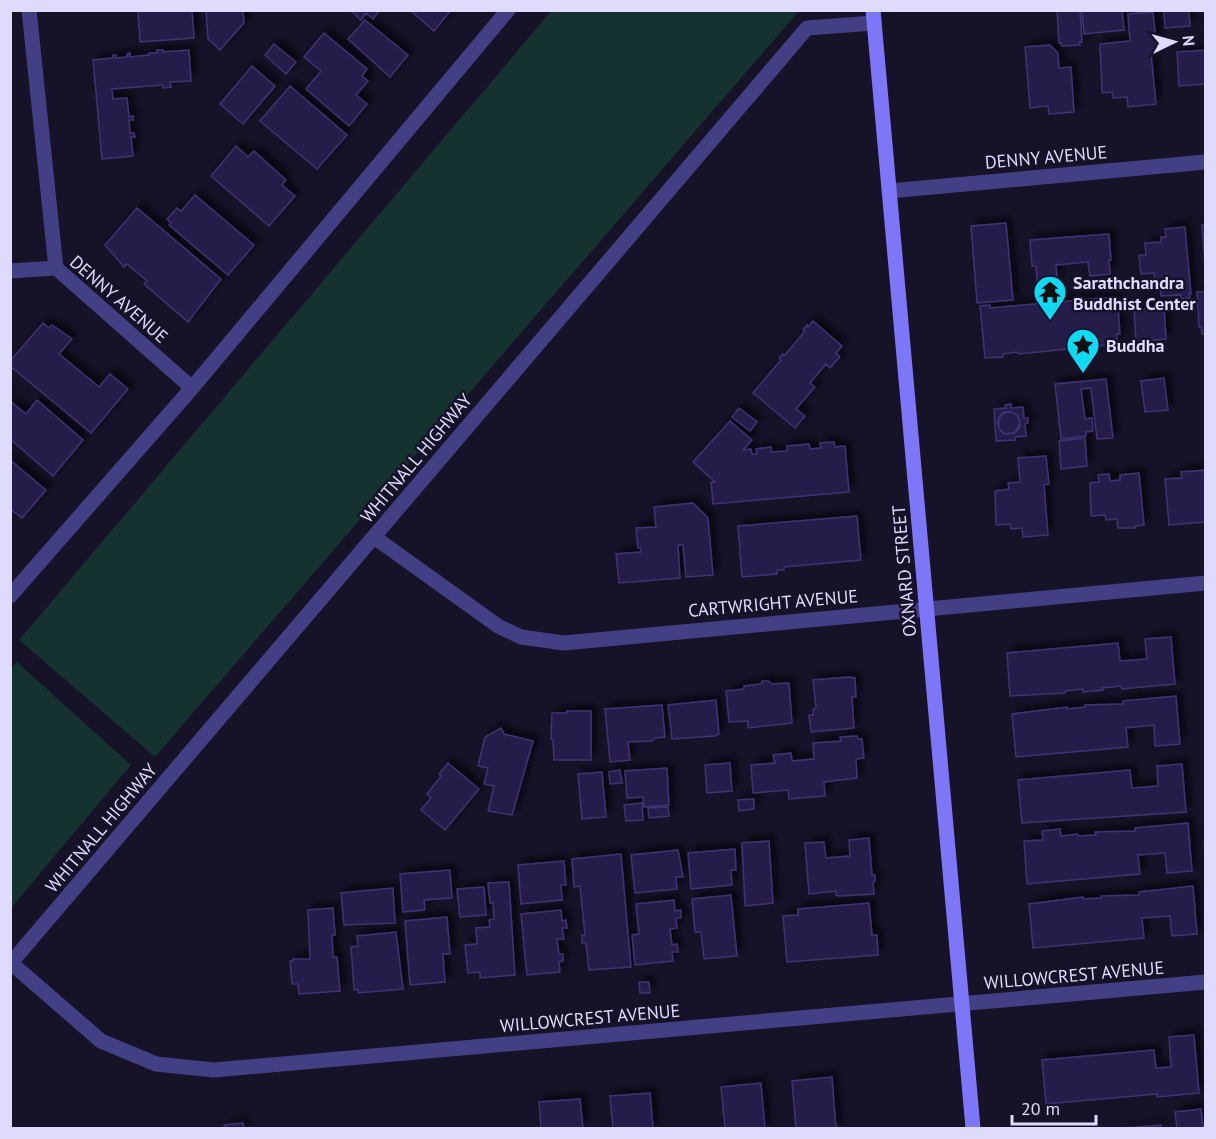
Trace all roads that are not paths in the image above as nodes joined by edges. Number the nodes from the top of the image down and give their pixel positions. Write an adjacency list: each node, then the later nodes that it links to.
1 (29, 10): 6 (street)
2 (508, 10): 8 (street)
3 (874, 17): 5 (main road, OXNARD STREET); 9 (street, WHITNALL HIGHWAY)
4 (1206, 162): 5 (street, DENNY AVENUE)
5 (889, 191): 12 (main road, OXNARD STREET)
6 (56, 268): 7 (street, DENNY AVENUE); 8 (street, DENNY AVENUE)
7 (10, 271)
8 (192, 388): 11 (street)
9 (374, 537): 12 (street, CARTWRIGHT AVENUE); 13 (street, WHITNALL HIGHWAY)
10 (1206, 583): 12 (street, CARTWRIGHT AVENUE)
11 (10, 596)
12 (927, 608): 15 (main road, OXNARD STREET)
13 (11, 964): 15 (street, WILLOWCREST AVENUE)
14 (1206, 982): 15 (street, WILLOWCREST AVENUE)
15 (962, 1004): 16 (main road, OXNARD STREET)
16 (973, 1128)

